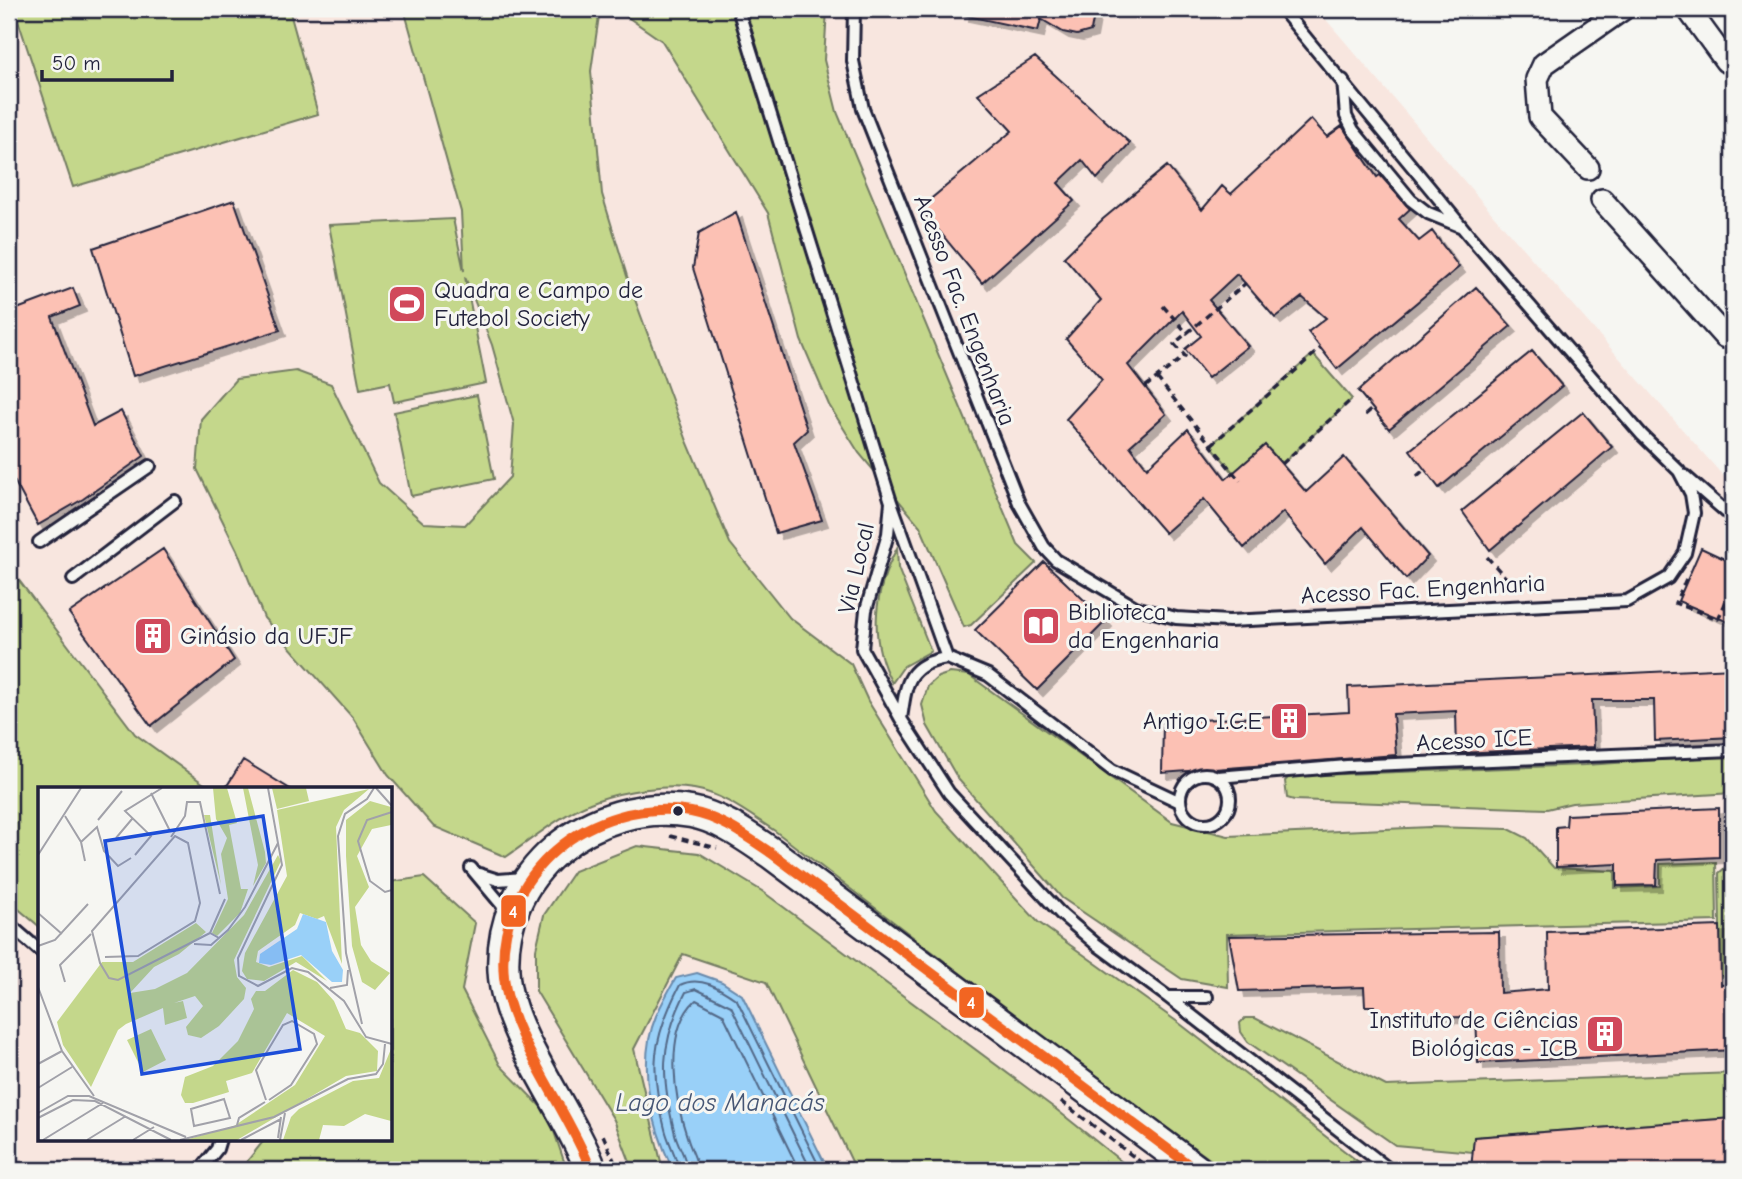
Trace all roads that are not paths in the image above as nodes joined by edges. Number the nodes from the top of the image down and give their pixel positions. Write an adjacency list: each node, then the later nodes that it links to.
1 (738, 9): 15 (lane, Via Local)
2 (855, 9): 13 (lane, Acesso Fac. Engenharia)
3 (1282, 9): 7 (lane)
4 (1623, 9): 8 (street)
5 (1688, 9): 6 (street)
6 (1726, 61)
7 (1343, 80): 10 (lane); 10 (lane)
8 (1588, 168)
9 (1601, 200): 11 (street)
10 (1463, 227): 13 (lane)
11 (1729, 334)
12 (150, 466): 17 (lane)
13 (1679, 471): 16 (lane)
14 (175, 500): 18 (lane)
15 (891, 502): 19 (lane); 20 (lane, Via Local)
16 (1733, 518)
17 (39, 541)
18 (73, 579)
19 (947, 658): 20 (lane); 23 (lane)
20 (901, 719): 28 (lane, Via Local)
21 (1733, 750): 22 (lane, Acesso ICE)
22 (1218, 777): 23 (lane); 23 (lane)
23 (1180, 802)
24 (531, 878): 25 (main road); 25 (lane); 33 (main road)
25 (511, 916): 32 (main road)
26 (9, 924): 27 (lane)
27 (38, 949)
28 (1168, 997): 29 (lane); 34 (lane, Via Local)
29 (1207, 997)
30 (220, 1140): 31 (lane)
31 (200, 1170)
32 (591, 1170)
33 (1196, 1170)
34 (1390, 1170)

